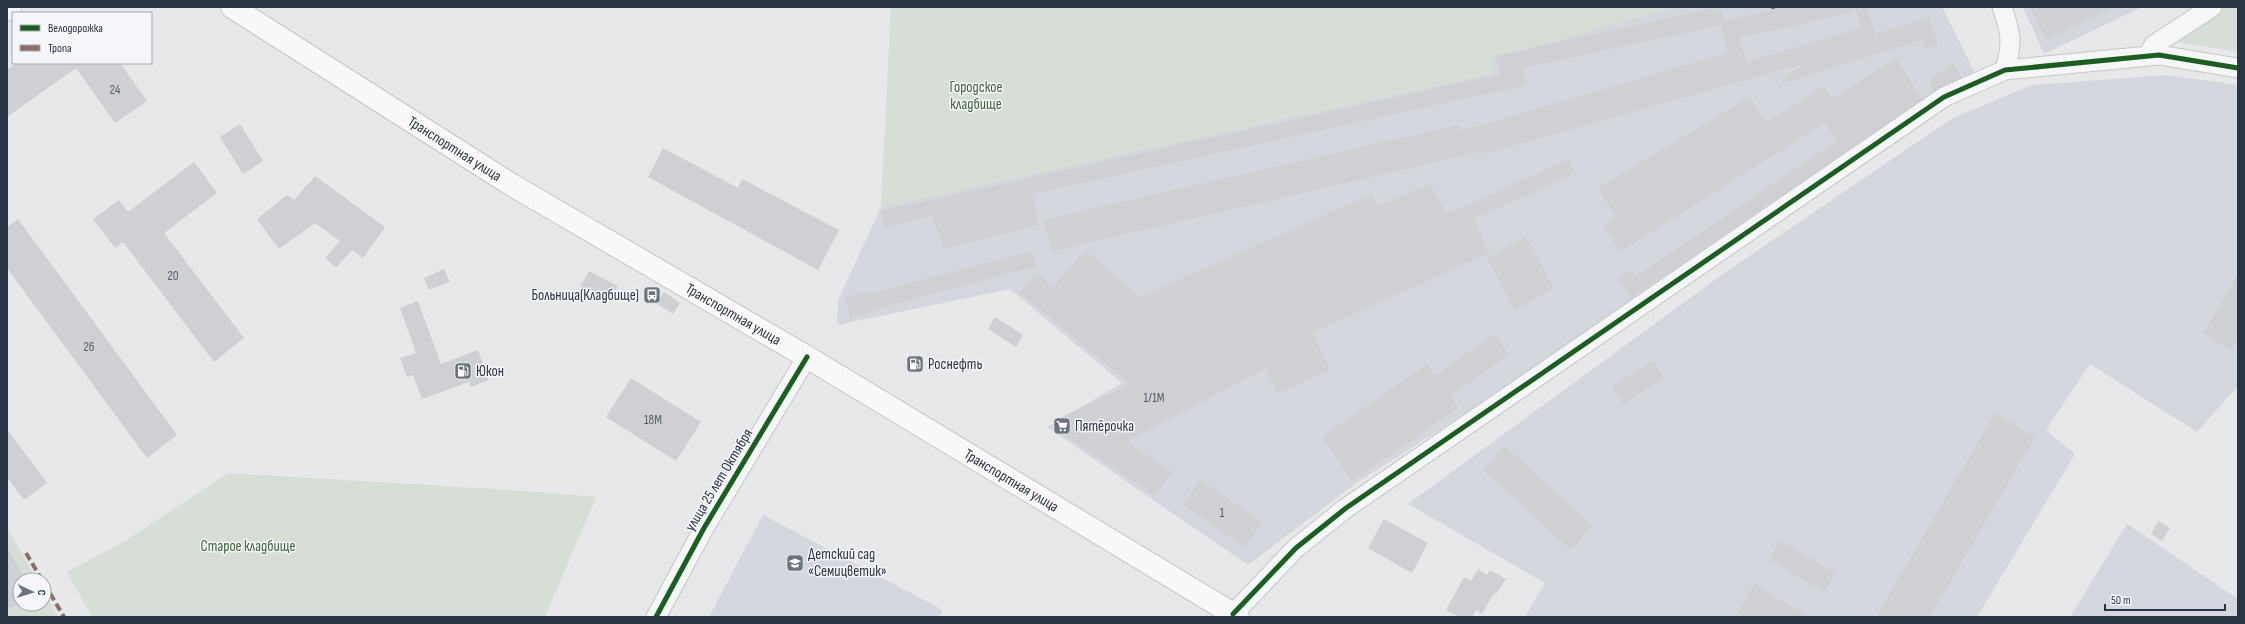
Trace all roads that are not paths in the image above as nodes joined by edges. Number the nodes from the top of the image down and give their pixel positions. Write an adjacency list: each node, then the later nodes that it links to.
1 (12, 7): 5 (street)
2 (232, 7): 9 (main road, Транспортная улица)
3 (2002, 7): 8 (street)
4 (2212, 7): 6 (street)
5 (7, 11)
6 (2148, 56): 7 (street); 8 (street)
7 (2238, 68)
8 (2005, 70): 10 (street)
9 (807, 357): 10 (main road, Транспортная улица); 11 (street, улица 25 лет Октября)
10 (1236, 615)
11 (656, 617)

